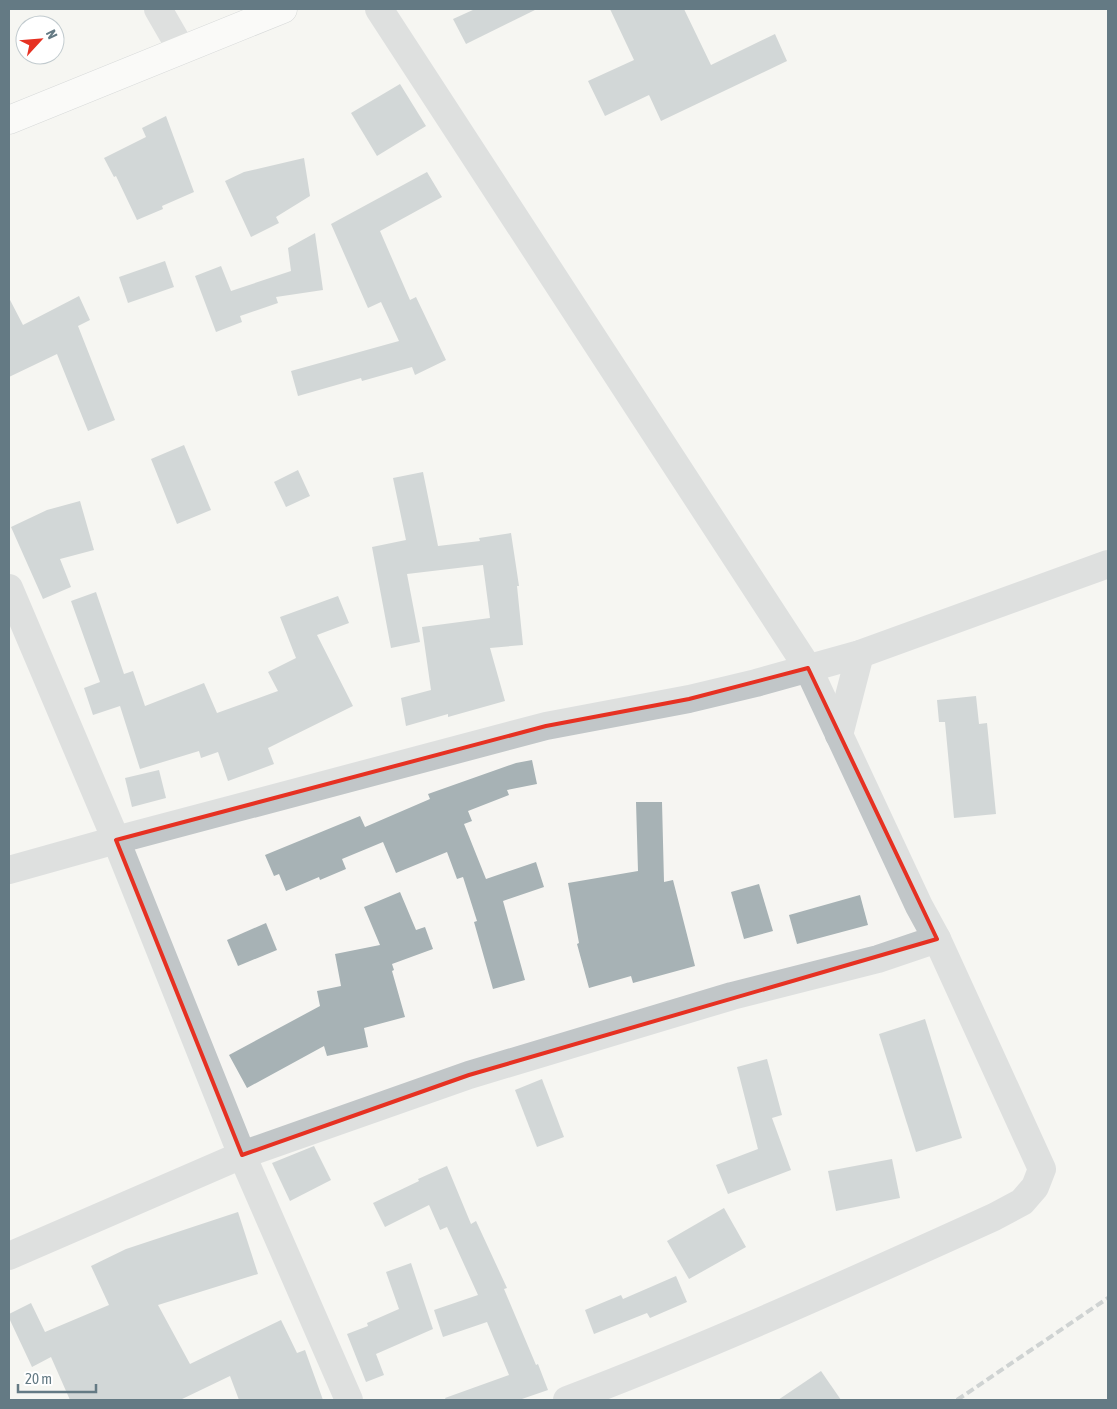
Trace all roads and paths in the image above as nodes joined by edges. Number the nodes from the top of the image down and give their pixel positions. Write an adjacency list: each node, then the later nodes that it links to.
1 (158, 9): 4 (street)
2 (283, 9): 4 (main road)
3 (379, 9): 9 (street)
4 (181, 49): 5 (main road)
5 (9, 120)
6 (1108, 564): 8 (street)
7 (9, 588): 11 (street)
8 (860, 654): 9 (street); 10 (street)
9 (808, 668): 10 (street); 11 (street)
10 (839, 735): 13 (street)
11 (116, 840): 12 (street); 14 (street)
12 (9, 870)
13 (937, 939): 14 (street); 17 (street)
14 (242, 1155): 15 (street); 16 (street)
15 (9, 1256)
16 (349, 1400)
17 (567, 1400)

